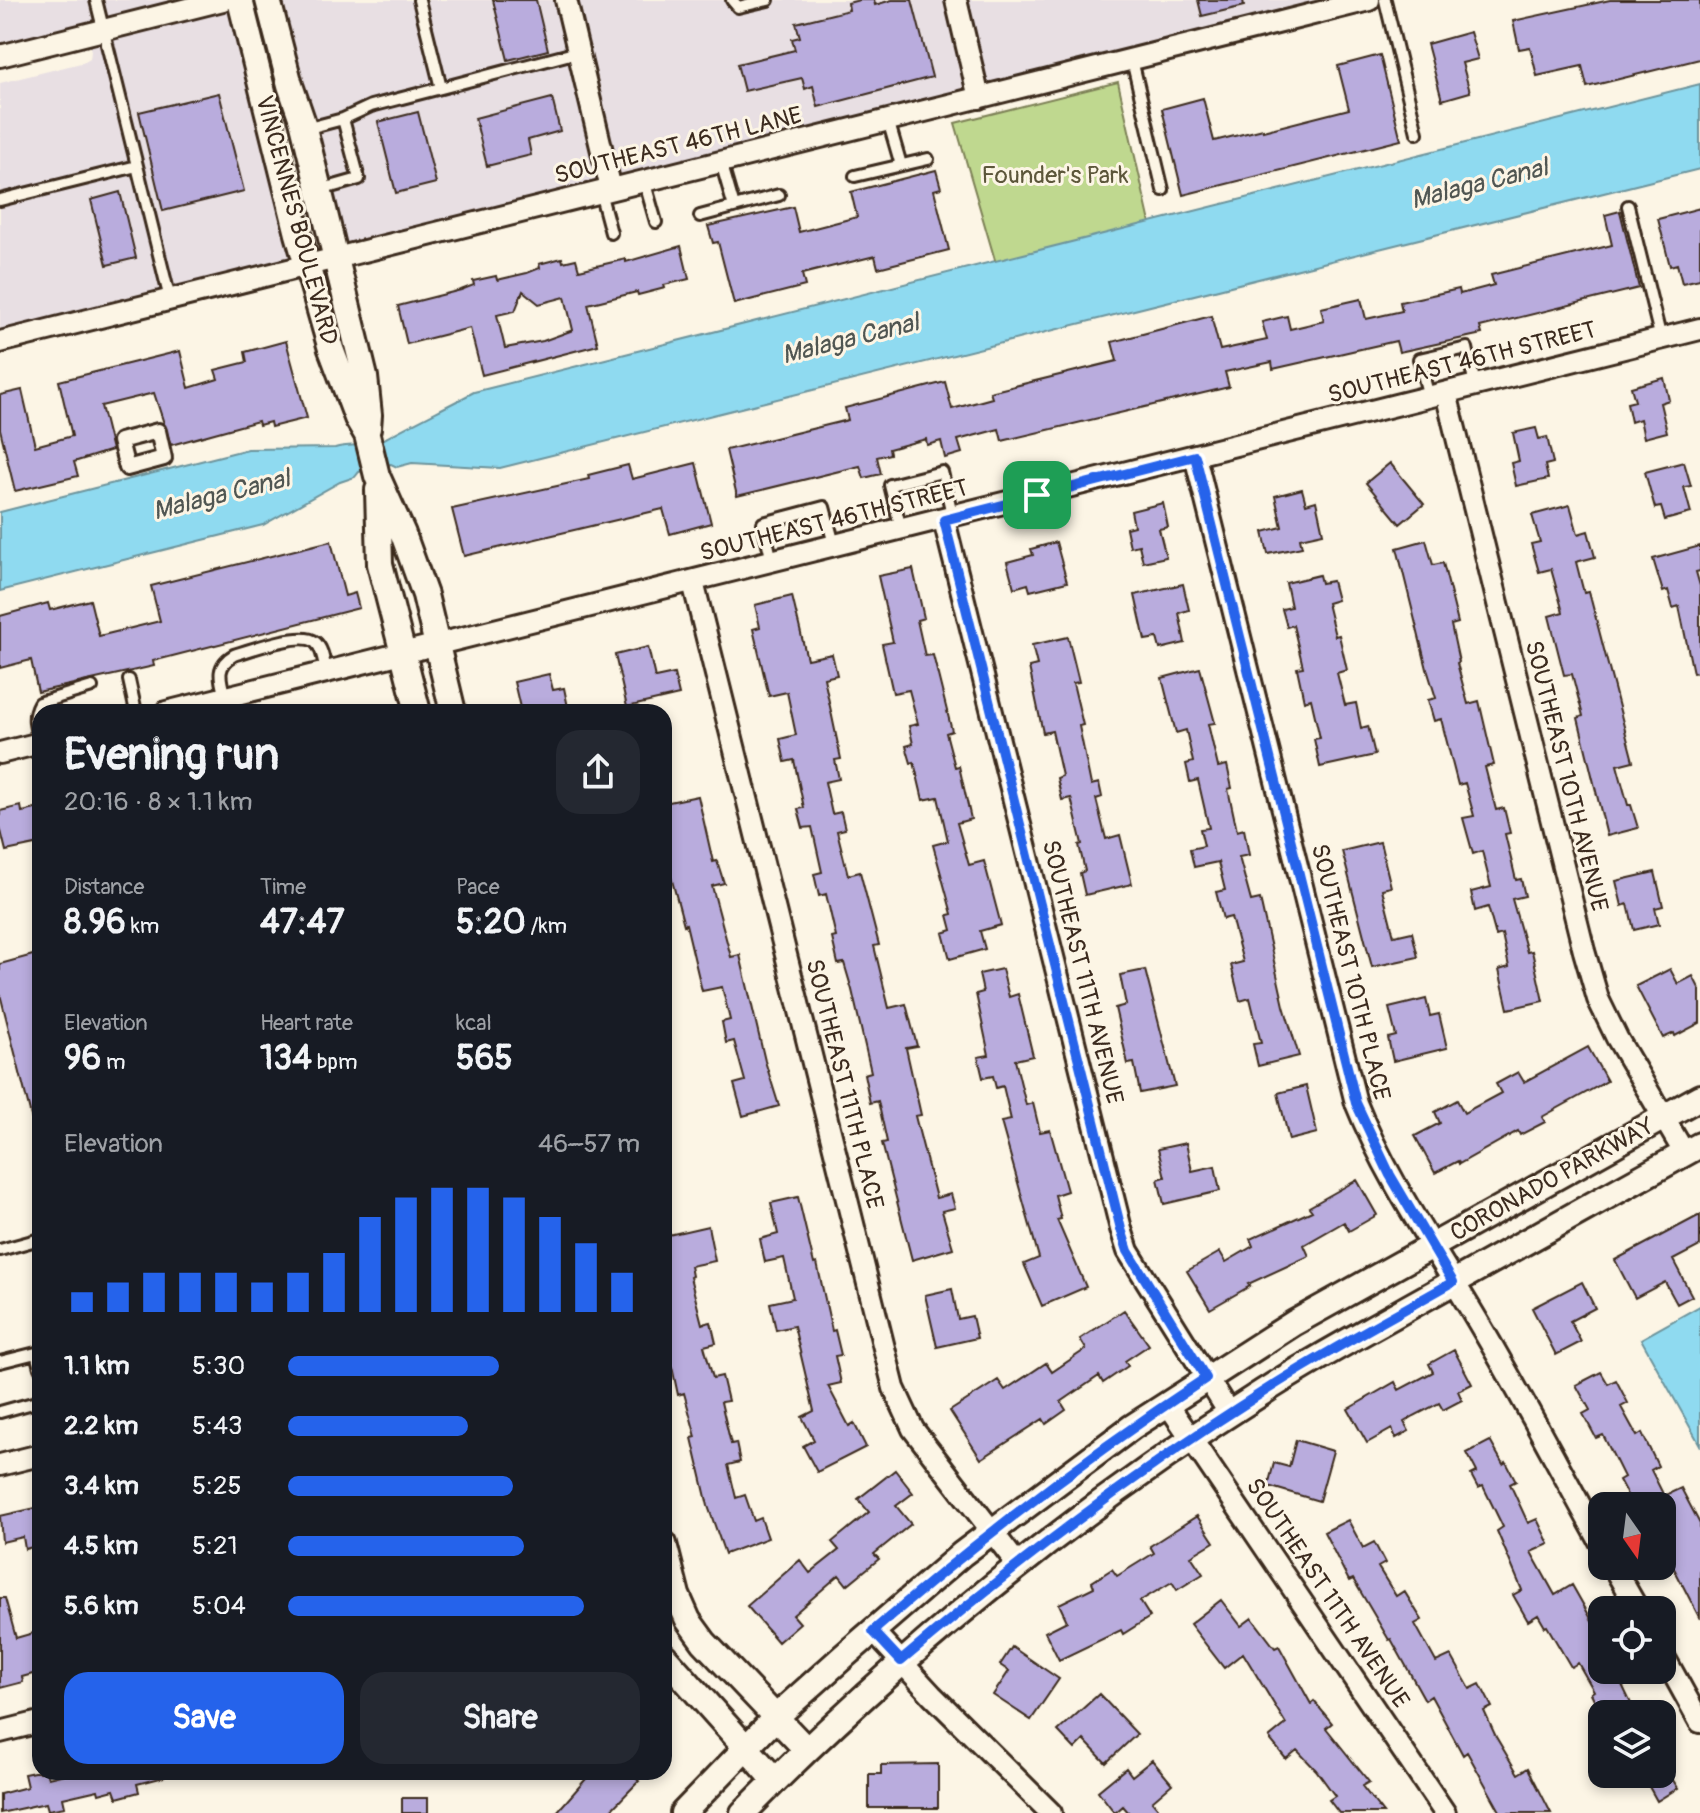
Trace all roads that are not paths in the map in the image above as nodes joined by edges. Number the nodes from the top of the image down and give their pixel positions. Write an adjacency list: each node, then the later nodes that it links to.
1 (96, 0): 12 (lane)
2 (223, 0): 12 (street)
3 (240, 0): 39 (street, VINCENNES BOULEVARD)
4 (268, 0): 20 (street, VINCENNES BOULEVARD)
5 (419, 0): 16 (lane)
6 (566, 0): 13 (street)
7 (732, 0): 8 (lane)
8 (768, 0)
9 (956, 0): 17 (street)
10 (1369, 0): 15 (street, SOUTHEAST 46TH LANE)
11 (1385, 0): 21 (lane)
12 (104, 30): 14 (street); 25 (lane)
13 (578, 52): 16 (lane); 29 (street)
14 (0, 56)
15 (1132, 60): 17 (street, SOUTHEAST 46TH LANE); 30 (lane)
16 (441, 88): 18 (lane)
17 (979, 98): 19 (street, SOUTHEAST 46TH LANE)
18 (343, 119): 20 (lane); 28 (lane)
19 (888, 120): 23 (street, SOUTHEAST 46TH LANE); 24 (lane)
20 (305, 129): 28 (street, VINCENNES BOULEVARD)
21 (1417, 133)
22 (928, 159): 24 (lane)
23 (721, 162): 27 (street, SOUTHEAST 46TH LANE); 34 (lane)
24 (901, 165): 26 (lane)
25 (137, 166): 32 (lane); 40 (lane)
26 (855, 176)
27 (644, 180): 29 (street, SOUTHEAST 46TH LANE); 36 (lane)
28 (320, 190): 38 (street, VINCENNES BOULEVARD)
29 (605, 190): 37 (lane); 38 (street, SOUTHEAST 46TH LANE)
30 (1163, 190)
31 (779, 195): 34 (lane)
32 (0, 200)
33 (1628, 206): 42 (lane)
34 (734, 207): 35 (lane)
35 (700, 216)
36 (656, 222)
37 (611, 233)
38 (337, 258): 39 (street, SOUTHEAST 46TH LANE); 46 (street, VINCENNES BOULEVARD)
39 (307, 265): 40 (street, SOUTHEAST 46TH LANE); 46 (street, VINCENNES BOULEVARD)
40 (170, 299): 43 (street, SOUTHEAST 46TH LANE)
41 (1699, 334): 42 (street, SOUTHEAST 46TH STREET)
42 (1661, 339): 44 (street, SOUTHEAST 46TH STREET)
43 (0, 342)
44 (1475, 385): 45 (street, SOUTHEAST 46TH STREET); 45 (lane)
45 (1437, 395): 47 (street, SOUTHEAST 46TH STREET); 68 (street, SOUTHEAST 10TH AVENUE)
46 (367, 435): 48 (street, VINCENNES BOULEVARD)
47 (1195, 456): 49 (street, SOUTHEAST 46TH STREET); 71 (street, SOUTHEAST 10TH PLACE)
48 (377, 476): 54 (street, VINCENNES BOULEVARD); 55 (street, VINCENNES BOULEVARD)
49 (948, 519): 50 (street, SOUTHEAST 46TH STREET); 50 (lane); 76 (street, SOUTHEAST 11TH AVENUE)
50 (901, 529): 51 (street, SOUTHEAST 46TH STREET)
51 (834, 544): 52 (street, SOUTHEAST 46TH STREET); 52 (lane)
52 (772, 561): 53 (street, SOUTHEAST 46TH STREET)
53 (693, 582): 54 (street, SOUTHEAST 46TH STREET); 85 (street, SOUTHEAST 11TH PLACE)
54 (436, 646): 55 (street, SOUTHEAST 46TH STREET); 64 (street, VINCENNES BOULEVARD)
55 (403, 654): 56 (street, SOUTHEAST 46TH STREET); 63 (street, VINCENNES BOULEVARD)
56 (326, 672): 59 (street, SOUTHEAST 46TH STREET); 59 (lane)
57 (129, 680): 61 (lane)
58 (92, 687): 60 (lane)
59 (225, 697): 62 (street, SOUTHEAST 46TH STREET)
60 (38, 704)
61 (134, 704)
62 (197, 704)
63 (416, 704)
64 (451, 704)
65 (32, 746): 66 (street)
66 (0, 753)
67 (1700, 1097): 68 (street, CORONADO PARKWAY)
68 (1664, 1117): 69 (street, SOUTHEAST 10TH AVENUE); 71 (street, CORONADO PARKWAY)
69 (1692, 1150): 73 (street, CORONADO PARKWAY)
70 (32, 1241): 72 (lane)
71 (1430, 1246): 73 (street, SOUTHEAST 10TH PLACE); 76 (street, CORONADO PARKWAY)
72 (0, 1250)
73 (1453, 1282): 80 (street, CORONADO PARKWAY); 84 (street, SOUTHEAST 10TH PLACE)
74 (32, 1354): 75 (lane)
75 (0, 1362)
76 (1206, 1378): 78 (street, CORONADO PARKWAY); 80 (street, SOUTHEAST 11TH AVENUE)
77 (32, 1403): 79 (lane)
78 (1167, 1403): 81 (street, SOUTHEAST 11TH AVENUE); 85 (street, CORONADO PARKWAY)
79 (0, 1412)
80 (1229, 1413): 81 (street, CORONADO PARKWAY)
81 (1193, 1438): 86 (street, CORONADO PARKWAY); 102 (street, SOUTHEAST 11TH AVENUE)
82 (32, 1457): 83 (street)
83 (0, 1465)
84 (1588, 1520)
85 (990, 1532): 86 (street, SOUTHEAST 11TH PLACE); 88 (street, CORONADO PARKWAY)
86 (1018, 1565): 89 (street, CORONADO PARKWAY)
87 (672, 1575): 92 (street)
88 (873, 1631): 89 (street); 92 (street, CORONADO PARKWAY)
89 (901, 1661): 97 (street, CORONADO PARKWAY); 101 (street)
90 (672, 1665): 96 (street)
91 (1676, 1678): 93 (street)
92 (777, 1716): 96 (street, CORONADO PARKWAY); 97 (street)
93 (1700, 1722)
94 (32, 1724): 95 (street)
95 (0, 1732)
96 (747, 1746): 98 (street); 99 (street, CORONADO PARKWAY)
97 (806, 1749): 98 (street, CORONADO PARKWAY)
98 (775, 1780): 100 (street, CORONADO PARKWAY)
99 (683, 1813)
100 (743, 1813)
101 (1051, 1813)
102 (1445, 1813)

